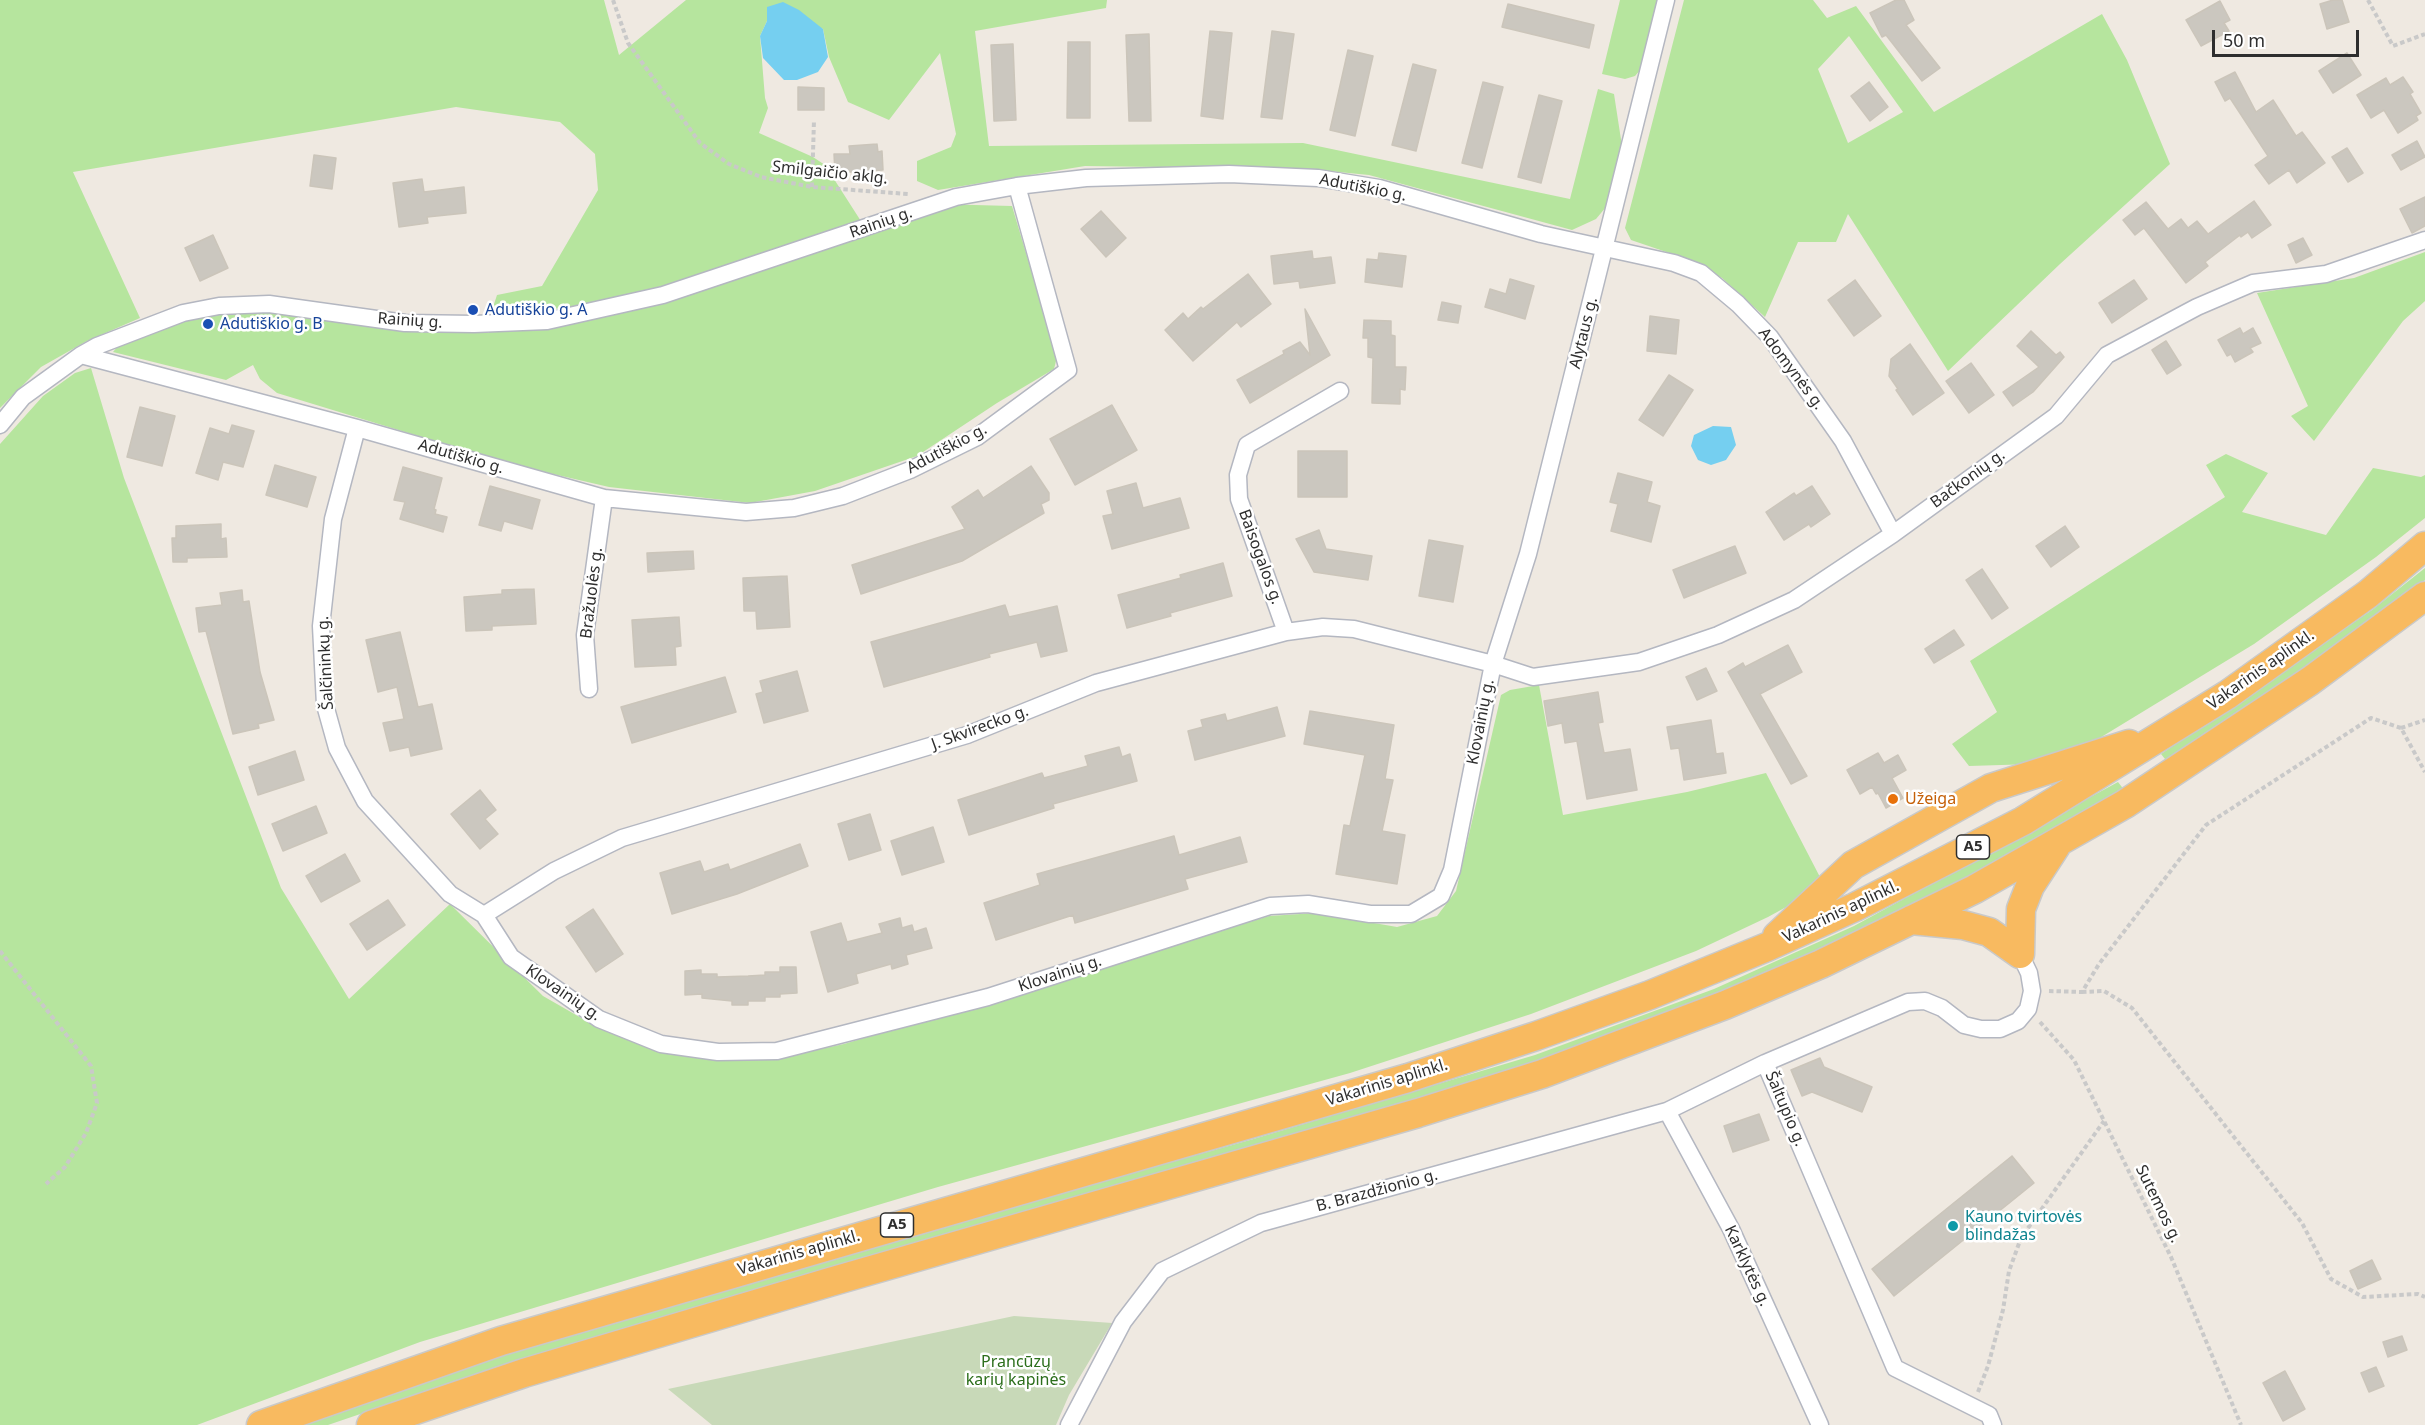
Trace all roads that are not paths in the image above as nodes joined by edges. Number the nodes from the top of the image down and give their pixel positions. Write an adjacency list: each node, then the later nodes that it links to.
1 (1666, 0): 4 (street, Alytaus g.)
2 (1017, 186): 4 (street, Adutiškio g.); 5 (street, Rainių g.); 9 (street, Adutiškio g.)
3 (2425, 240): 10 (street, Bačkonių g.)
4 (1605, 247): 10 (street, Adomynės g.); 14 (street, Alytaus g.)
5 (81, 355): 7 (street, Rainių g.); 8 (street, Adutiškio g.)
6 (1340, 391): 13 (street, Baisogalos g.)
7 (0, 425)
8 (357, 428): 9 (street, Adutiškio g.); 18 (street, Šalčininkų g.)
9 (604, 498): 15 (street, Bražuolės g.)
10 (1893, 534): 14 (street, Bačkonių g.)
11 (2425, 546): 16 (highway, Vakarinis aplinkl. / A5)
12 (2425, 596): 17 (highway, A5)
13 (1286, 632): 14 (street, J. Skvirecko g.); 18 (street, J. Skvirecko g.)
14 (1493, 664): 18 (street, Klovainių g.)
15 (589, 688)
16 (2171, 730): 20 (highway, Vakarinis aplinkl. / A5); 20 (highway)
17 (2058, 842): 19 (highway, A5); 21 (highway)
18 (484, 915)
19 (1911, 920): 21 (highway); 25 (highway, A5)
20 (1767, 947): 24 (highway, Vakarinis aplinkl. / A5)
21 (2020, 954): 22 (street, Šaltupio g.)
22 (1765, 1063): 23 (street, B. Brazdžionio g.); 28 (street, Šaltupio g.)
23 (1667, 1111): 26 (street, B. Brazdžionio g.); 27 (street, Karklytės g.)
24 (261, 1425)
25 (371, 1425)
26 (1069, 1425)
27 (1820, 1425)
28 (1994, 1425)

